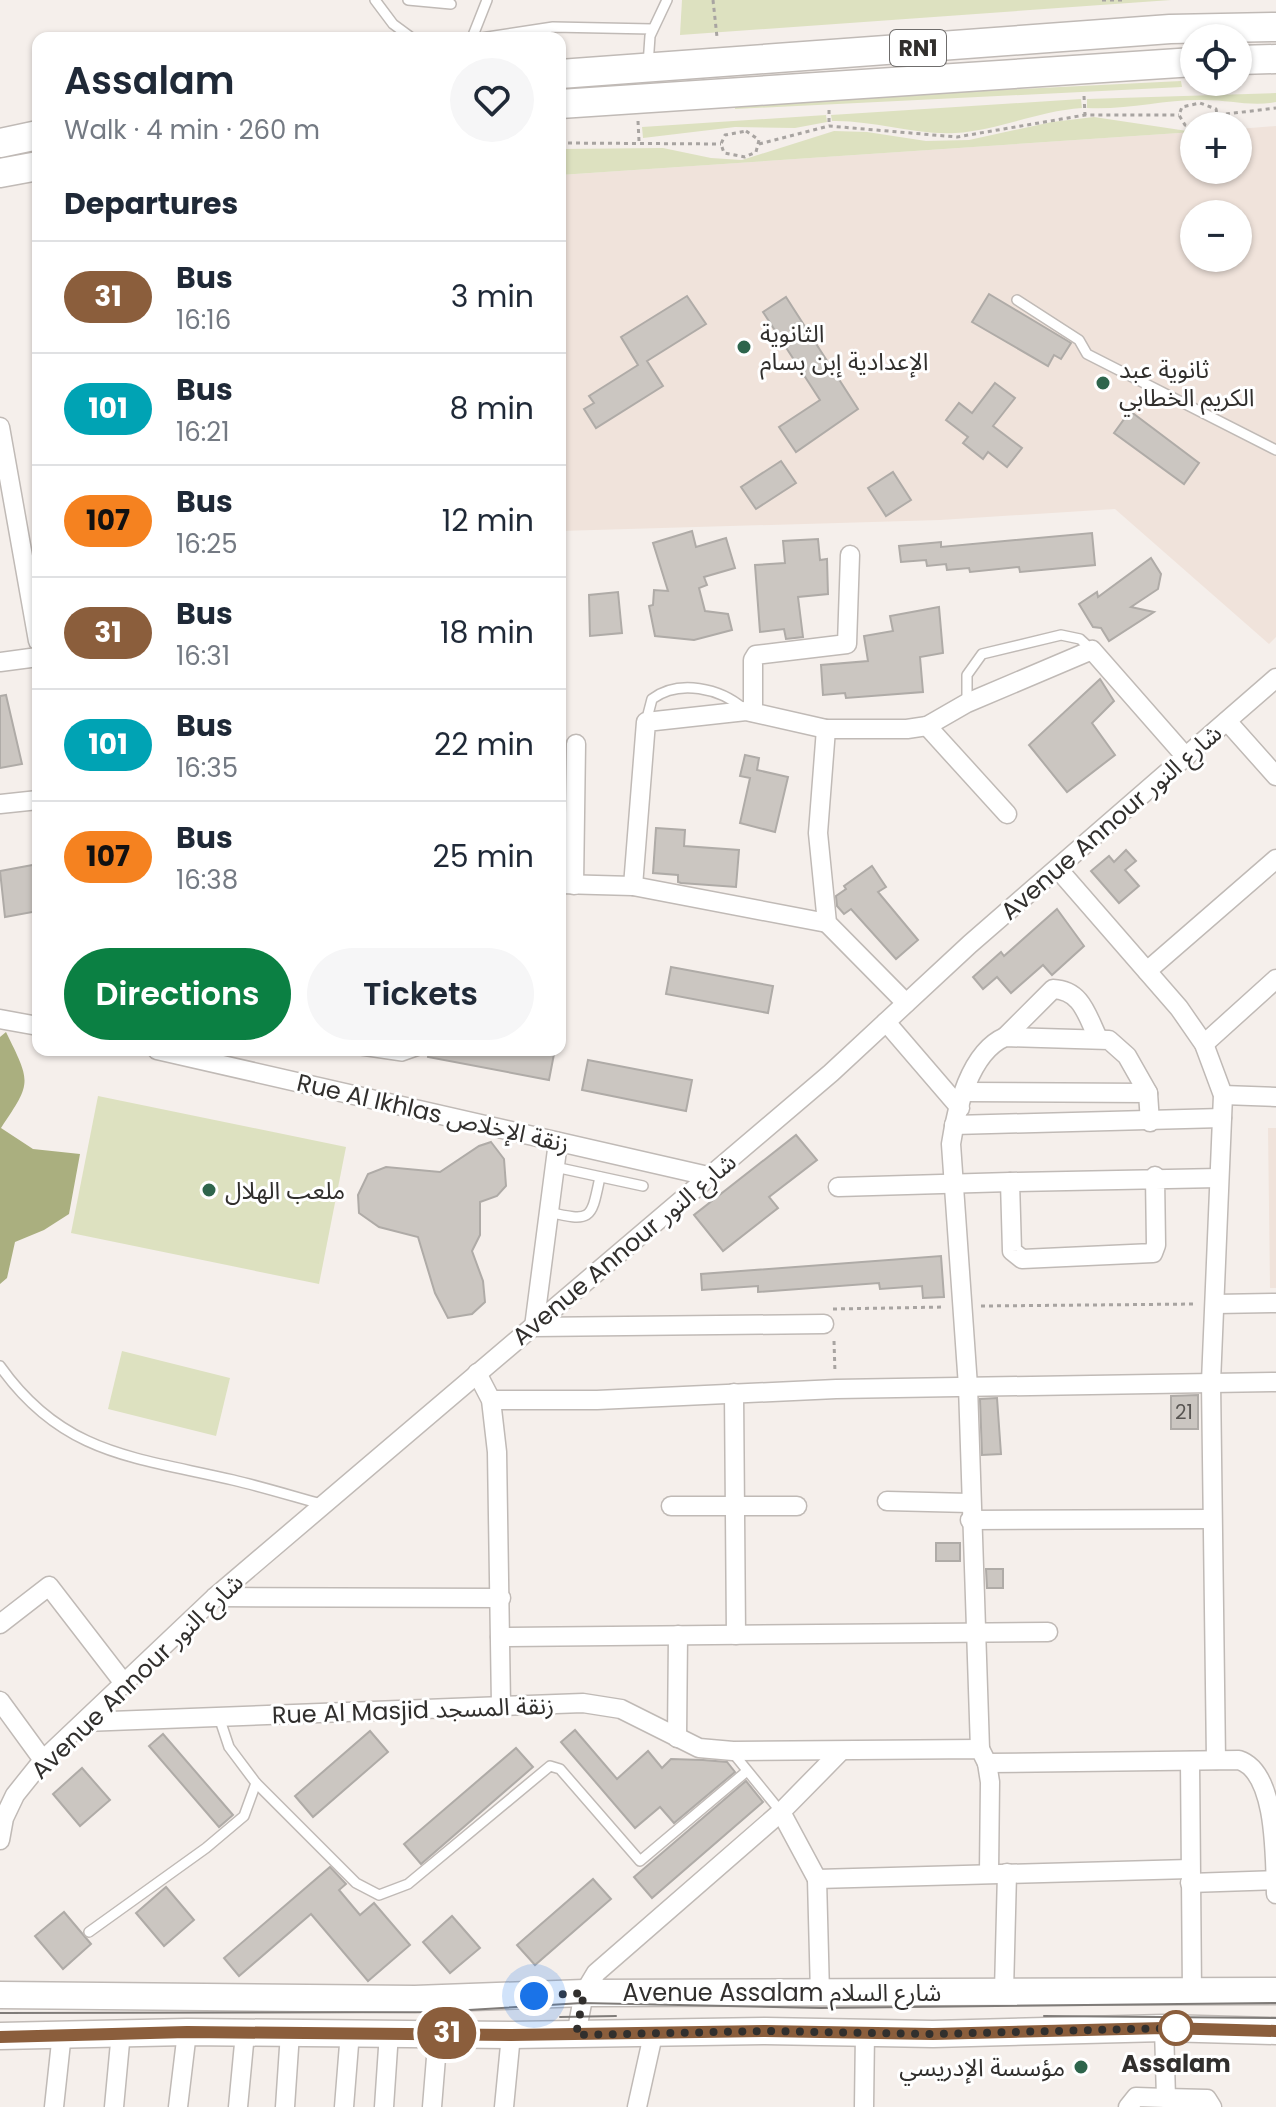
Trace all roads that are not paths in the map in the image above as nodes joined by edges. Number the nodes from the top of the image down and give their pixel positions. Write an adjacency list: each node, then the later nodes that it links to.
1 (375, 0): 8 (lane)
2 (408, 0): 5 (lane)
3 (487, 0): 9 (lane)
4 (667, 0): 7 (lane)
5 (451, 4)
6 (1276, 27): 14 (main road, RN1)
7 (652, 29): 10 (lane); 14 (lane)
8 (404, 32)
9 (474, 32)
10 (520, 32)
11 (1276, 59): 12 (main road)
12 (1252, 60)
13 (1180, 63): 16 (main road, RN1)
14 (647, 68): 15 (main road, RN1)
15 (566, 74)
16 (566, 104)
17 (32, 136): 18 (main road)
18 (0, 143)
19 (32, 167): 20 (main road)
20 (0, 173)
21 (1017, 300): 23 (lane)
22 (0, 427): 25 (street)
23 (1276, 450)
24 (850, 555): 31 (street)
25 (32, 607)
26 (1092, 650): 30 (street); 30 (lane); 37 (street)
27 (32, 658): 28 (street)
28 (0, 662)
29 (1276, 678): 32 (street, Avenue Annour شارع النور)
30 (967, 703): 34 (street)
31 (750, 712): 33 (street); 33 (lane); 35 (street)
32 (1227, 721): 37 (street, Avenue Annour شارع النور); 38 (street)
33 (646, 722): 45 (street)
34 (927, 726): 35 (street); 41 (street)
35 (826, 729): 46 (street)
36 (576, 744): 44 (street)
37 (1186, 757): 43 (street, Avenue Annour شارع النور)
38 (1276, 776)
39 (32, 801): 40 (street)
40 (0, 804)
41 (1007, 814)
42 (1276, 859): 47 (street)
43 (1058, 869): 47 (street); 49 (street, Avenue Annour شارع النور)
44 (567, 884): 45 (street)
45 (633, 886): 46 (street)
46 (827, 923): 49 (street)
47 (1147, 971): 55 (street)
48 (1276, 979): 55 (street)
49 (906, 1003): 51 (street, Avenue Annour شارع النور)
50 (0, 1019): 52 (street)
51 (886, 1022): 60 (street); 65 (street, Avenue Annour شارع النور)
52 (32, 1025)
53 (1005, 1037): 54 (street); 54 (street); 60 (street)
54 (1098, 1038): 57 (street)
55 (1204, 1044): 58 (street)
56 (223, 1058): 63 (street, Rue Al Ikhlas زنقة الإخلاص)
57 (1148, 1093): 60 (street); 62 (street)
58 (1223, 1095): 59 (street); 61 (street)
59 (1276, 1097)
60 (960, 1108): 62 (street); 71 (street)
61 (1222, 1118): 62 (street); 68 (street)
62 (1150, 1122)
63 (558, 1142): 64 (street); 65 (street, Rue Al Ikhlas زنقة الإخلاص)
64 (555, 1167): 67 (lane); 73 (street)
65 (708, 1176): 77 (street, Avenue Annour شارع النور)
66 (1155, 1176): 68 (street); 69 (street); 69 (street)
67 (600, 1177): 70 (lane); 73 (lane)
68 (1219, 1178): 75 (street)
69 (1010, 1182): 71 (street)
70 (643, 1186)
71 (954, 1186): 72 (street); 82 (street)
72 (838, 1187)
73 (548, 1212): 77 (street)
74 (1276, 1303): 75 (street)
75 (1216, 1304): 80 (street)
76 (830, 1324): 77 (street)
77 (534, 1327): 79 (street, Avenue Annour شارع النور)
78 (0, 1366): 86 (lane)
79 (477, 1373): 84 (street); 86 (street, Avenue Annour شارع النور)
80 (1218, 1382): 81 (street); 82 (street); 91 (street)
81 (1276, 1382)
82 (968, 1386): 83 (street); 90 (street)
83 (734, 1393): 84 (street); 89 (street)
84 (491, 1400): 93 (street)
85 (887, 1501): 90 (street)
86 (325, 1505): 92 (street, Avenue Annour شارع النور)
87 (671, 1506): 89 (street)
88 (797, 1506): 89 (street)
89 (737, 1507): 98 (street)
90 (970, 1511): 91 (street); 96 (street)
91 (1211, 1519): 110 (street)
92 (215, 1597): 93 (street); 100 (street, Avenue Annour شارع النور)
93 (501, 1598): 99 (street)
94 (0, 1624): 100 (street)
95 (1048, 1632): 96 (street)
96 (976, 1634): 98 (street); 108 (street)
97 (678, 1635): 98 (street); 99 (street); 105 (street)
98 (736, 1635)
99 (500, 1637): 102 (street)
100 (123, 1682): 104 (street, Avenue Annour شارع النور)
101 (0, 1701): 109 (street)
102 (501, 1705): 103 (street, Rue Al Masjid زنقة المسجد); 105 (street, Rue Al Masjid زنقة المسجد)
103 (219, 1717): 104 (street, Rue Al Masjid زنقة المسجد); 113 (lane)
104 (84, 1722): 109 (street, Avenue Annour شارع النور)
105 (677, 1738): 106 (street, Rue Al Masjid زنقة المسجد)
106 (733, 1751): 107 (street, Rue Al Masjid زنقة المسجد); 112 (lane)
107 (841, 1751): 108 (street, Rue Al Masjid زنقة المسجد); 114 (street)
108 (983, 1756): 111 (street, Rue Al Masjid زنقة المسجد); 117 (street)
109 (43, 1760): 115 (street, Avenue Annour شارع النور)
110 (1216, 1760): 111 (street, Rue Al Masjid زنقة المسجد); 116 (street, Rue Al Masjid زنقة المسجد)
111 (1190, 1761): 118 (street)
112 (747, 1771): 113 (lane); 114 (lane)
113 (256, 1783): 122 (lane)
114 (781, 1812): 119 (street); 125 (street)
115 (0, 1840)
116 (1276, 1840): 120 (street, Rue Al Masjid زنقة المسجد)
117 (998, 1873): 118 (street); 119 (street); 123 (street)
118 (1190, 1876): 120 (street); 126 (street)
119 (817, 1879): 127 (street)
120 (1276, 1880): 121 (street, Rue Al Masjid زنقة المسجد)
121 (1276, 1894)
122 (89, 1932)
123 (1004, 1991): 126 (main road, Avenue Assalam شارع السلام); 127 (main road, Avenue Assalam شارع السلام)
124 (1276, 1991): 126 (main road, Avenue Assalam شارع السلام)
125 (584, 1993): 127 (main road, Avenue Assalam شارع السلام); 128 (main road, Avenue Assalam شارع السلام); 141 (street)
126 (1192, 1993)
127 (820, 1994)
128 (0, 1995)
129 (1164, 2028): 130 (main road, Avenue Assalam شارع السلام); 134 (main road, Avenue Assalam شارع السلام); 144 (street)
130 (1276, 2031)
131 (121, 2032): 132 (main road, Avenue Assalam شارع السلام); 135 (main road, Avenue Assalam شارع السلام); 146 (street)
132 (187, 2032): 136 (main road, Avenue Assalam شارع السلام); 147 (street)
133 (350, 2032): 137 (main road, Avenue Assalam شارع السلام); 138 (main road, Avenue Assalam شارع السلام); 150 (street)
134 (865, 2032): 142 (main road, Avenue Assalam شارع السلام); 155 (street)
135 (62, 2033): 143 (main road, Avenue Assalam شارع السلام); 145 (street)
136 (245, 2033): 137 (main road, Avenue Assalam شارع السلام); 148 (street)
137 (290, 2033): 149 (street)
138 (389, 2033): 139 (main road, Avenue Assalam شارع السلام); 151 (street)
139 (438, 2033): 140 (main road, Avenue Assalam شارع السلام); 152 (street)
140 (511, 2035): 141 (main road, Avenue Assalam شارع السلام); 153 (street)
141 (576, 2035): 142 (main road, Avenue Assalam شارع السلام)
142 (653, 2035): 154 (street)
143 (0, 2036)
144 (1166, 2098): 156 (street); 157 (street)
145 (54, 2107)
146 (114, 2107)
147 (178, 2107)
148 (238, 2107)
149 (285, 2107)
150 (344, 2107)
151 (384, 2107)
152 (432, 2107)
153 (504, 2107)
154 (637, 2107)
155 (864, 2107)
156 (1128, 2107)
157 (1212, 2107)

